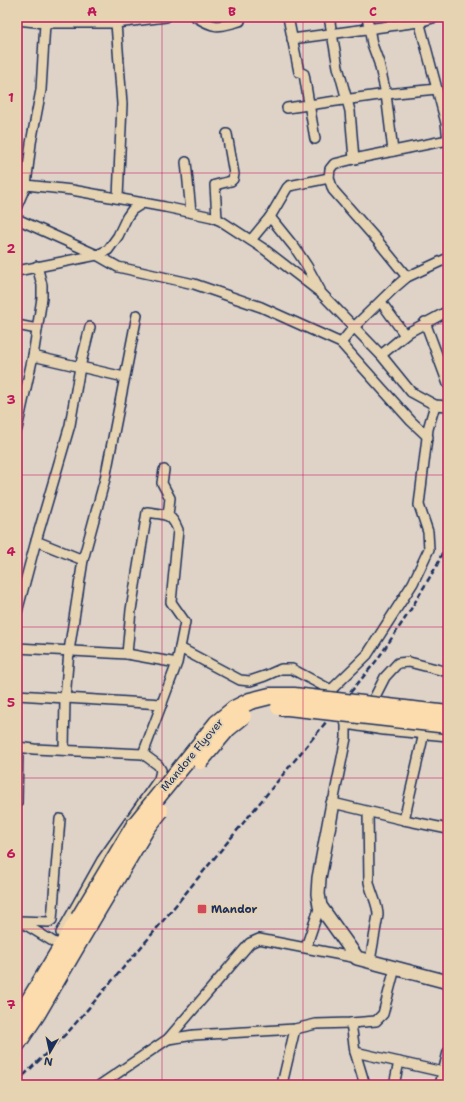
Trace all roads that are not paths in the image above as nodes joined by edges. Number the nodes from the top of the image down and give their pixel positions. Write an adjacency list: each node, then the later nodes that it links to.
1 (166, 17): 8 (street)
2 (196, 17): 3 (street)
3 (241, 17)
4 (288, 17): 16 (street)
5 (329, 17): 15 (street)
6 (367, 17): 14 (street)
7 (436, 17): 12 (street)
8 (142, 18): 11 (street)
9 (33, 19): 10 (street); 13 (street)
10 (17, 20)
11 (116, 20): 13 (street); 31 (street)
12 (418, 20): 14 (street); 17 (street)
13 (45, 23): 30 (street)
14 (369, 28): 15 (street); 18 (street)
15 (332, 34): 16 (street); 19 (street)
16 (292, 39): 20 (street)
17 (437, 89): 18 (street); 22 (street)
18 (386, 94): 19 (street); 26 (street)
19 (347, 99): 20 (street); 27 (street)
20 (310, 104): 21 (street); 24 (street)
21 (287, 108)
22 (447, 123): 25 (street)
23 (227, 134): 36 (street)
24 (315, 139)
25 (448, 140): 26 (street)
26 (393, 151): 27 (street)
27 (354, 159): 29 (street)
28 (186, 162): 34 (street)
29 (329, 178): 35 (street); 43 (street)
30 (26, 186): 31 (street); 32 (street)
31 (118, 198): 33 (street)
32 (18, 202)
33 (143, 203): 34 (street); 39 (street)
34 (191, 212): 36 (street)
35 (270, 217): 38 (street); 44 (street)
36 (217, 219): 38 (street)
37 (17, 220): 39 (street)
38 (251, 240): 44 (street)
39 (100, 257): 41 (street); 54 (street)
40 (448, 258): 43 (street)
41 (38, 270): 42 (street); 51 (street)
42 (17, 271)
43 (407, 277): 45 (street)
44 (321, 293): 52 (street)
45 (381, 302): 52 (street); 53 (street)
46 (448, 311): 48 (street)
47 (137, 315): 58 (street)
48 (426, 322): 53 (street); 59 (street)
49 (17, 325): 51 (street)
50 (90, 328): 57 (street)
51 (37, 329): 56 (street)
52 (353, 329): 54 (street); 55 (street)
53 (405, 335): 55 (street)
54 (341, 343): 63 (street)
55 (381, 355): 61 (street)
56 (33, 356): 57 (street); 62 (street)
57 (80, 367): 58 (street); 66 (street)
58 (124, 377): 67 (street)
59 (448, 384)
60 (448, 406): 61 (street)
61 (434, 408): 63 (street)
62 (17, 428)
63 (428, 433): 75 (street)
64 (164, 470): 65 (street)
65 (168, 515): 70 (street); 72 (street)
66 (36, 541): 67 (street); 68 (street)
67 (83, 560): 71 (street)
68 (17, 612)
69 (17, 648): 71 (street)
70 (180, 648): 73 (street); 75 (street)
71 (69, 651): 72 (street); 77 (street)
72 (128, 654): 73 (street)
73 (177, 663): 78 (street)
74 (448, 672): 82 (street)
75 (331, 690): 80 (street)
76 (17, 695): 77 (street)
77 (65, 699): 78 (street); 87 (street)
78 (162, 704): 88 (street)
79 (448, 714): 97 (highway, Mandore Flyover, bridge)
80 (346, 724): 82 (street); 91 (street)
81 (448, 725): 97 (highway, Mandore Flyover, bridge)
82 (360, 726): 83 (street)
83 (424, 733): 84 (street); 94 (street)
84 (448, 736)
85 (18, 747): 86 (street); 89 (street)
86 (34, 749): 87 (street); 89 (street)
87 (64, 750): 88 (street)
88 (144, 754): 100 (street)
89 (18, 758): 90 (street)
90 (17, 803)
91 (333, 803): 92 (street); 96 (street)
92 (368, 812): 94 (street); 101 (street)
93 (60, 818): 98 (street)
94 (404, 820): 95 (street)
95 (448, 828)
96 (320, 906): 99 (street); 101 (street)
97 (84, 920): 100 (highway, Mandore Flyover)
98 (18, 921): 100 (street)
99 (306, 947): 101 (street); 107 (street)
100 (63, 948): 104 (highway); 108 (highway)
101 (364, 959): 102 (street)
102 (395, 968): 103 (street); 105 (street)
103 (448, 982)
104 (17, 1021)
105 (351, 1023): 106 (street); 109 (street)
106 (295, 1029): 107 (street); 113 (street)
107 (168, 1039): 114 (street)
108 (17, 1044)
109 (355, 1052): 111 (street); 115 (street)
110 (448, 1052): 112 (street)
111 (399, 1062): 112 (street); 116 (street)
112 (443, 1072): 117 (street)
113 (283, 1080)
114 (100, 1085)
115 (365, 1085)
116 (394, 1085)
117 (440, 1085)

